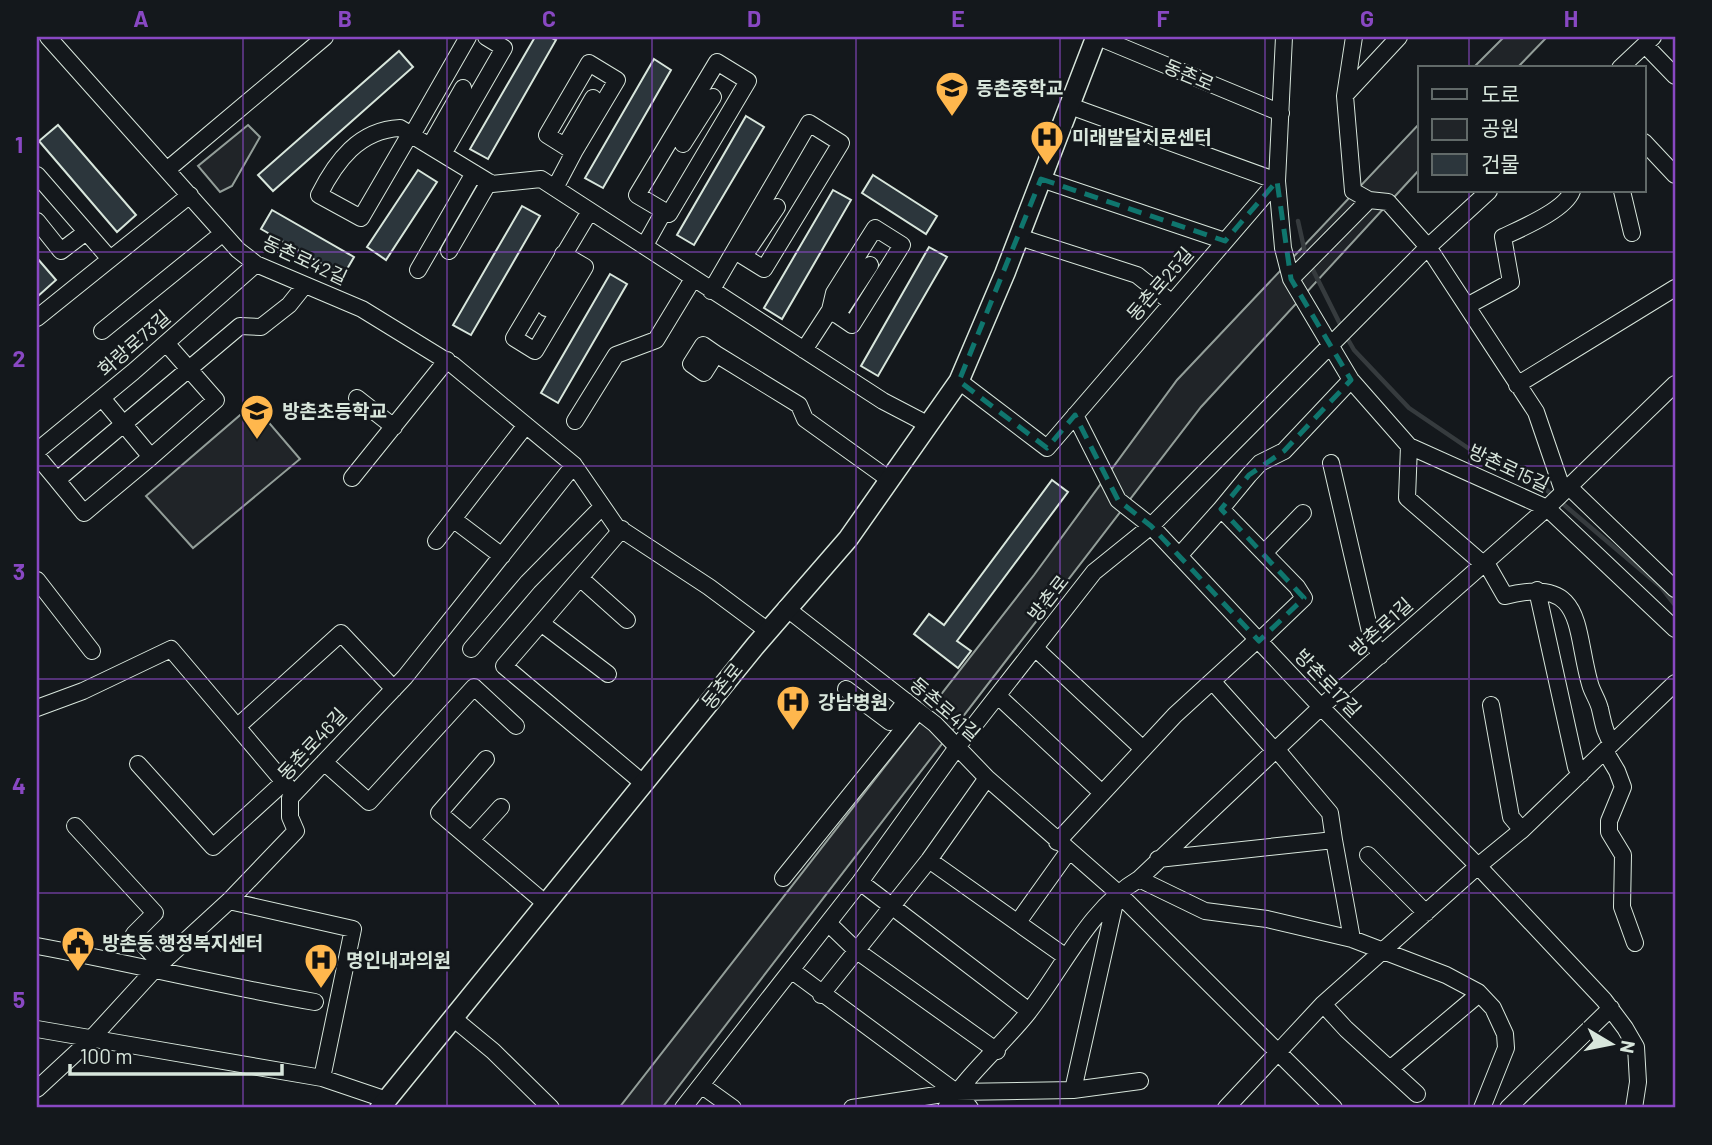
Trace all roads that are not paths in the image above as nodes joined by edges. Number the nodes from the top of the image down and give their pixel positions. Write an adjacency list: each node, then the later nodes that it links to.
1 (48, 37): 24 (street, 동촌로42길)
2 (325, 37): 24 (street)
3 (468, 37): 18 (street)
4 (486, 37): 22 (street)
5 (1097, 37): 16 (main road, 동촌로); 17 (street, 동촌로)
6 (1284, 37): 17 (street, 방촌로15길)
7 (1354, 37): 13 (street)
8 (1398, 37): 13 (street)
9 (1649, 41): 10 (street); 11 (street)
10 (1622, 66)
11 (1675, 76)
12 (463, 88): 22 (street)
13 (1345, 96): 36 (street)
14 (713, 97): 19 (street)
15 (593, 98): 21 (street)
16 (1070, 106): 28 (main road, 동촌로); 29 (street)
17 (1281, 113): 29 (street, 방촌로15길)
18 (411, 135): 18 (street); 22 (street)
19 (678, 141): 23 (street); 23 (street); 39 (street)
20 (1646, 148): 27 (street)
21 (569, 149): 21 (street); 31 (street)
22 (437, 150): 25 (street)
23 (703, 157): 39 (street)
24 (168, 169): 35 (street, 동촌로42길)
25 (474, 173): 30 (street); 54 (street)
26 (37, 175): 41 (street)
27 (1675, 175)
28 (1041, 179): 44 (main road, 동촌로); 45 (street)
29 (1277, 181): 45 (street, 동촌로25길); 56 (street, 방촌로15길)
30 (489, 182): 31 (street); 48 (street)
31 (555, 188): 38 (street)
32 (1488, 192): 47 (street, 방촌로)
33 (1572, 192): 61 (street)
34 (1622, 192): 43 (street)
35 (190, 195): 42 (street, 동촌로42길); 51 (street)
36 (1365, 203): 47 (street); 56 (street)
37 (777, 207): 49 (street)
38 (590, 211): 46 (street); 50 (street)
39 (664, 211): 46 (street)
40 (37, 221): 41 (street)
41 (86, 232): 51 (street)
42 (223, 233): 52 (street, 동촌로42길); 65 (street)
43 (1632, 233)
44 (1019, 237): 60 (street); 73 (main road, 동촌로)
45 (1225, 241): 60 (street, 동촌로25길)
46 (645, 245): 55 (street)
47 (1429, 247): 61 (street); 67 (street, 방촌로)
48 (449, 251)
49 (740, 254): 49 (street); 59 (street)
50 (569, 258): 50 (street); 62 (street)
51 (110, 259): 64 (street)
52 (257, 264): 57 (street, 동촌로42길); 66 (street, 화랑로73길)
53 (870, 265): 63 (street)
54 (418, 271)
55 (693, 279): 59 (street); 79 (street)
56 (1291, 279): 67 (street, 방촌로15길)
57 (306, 285): 70 (street, 동촌로42길); 71 (street)
58 (1675, 288): 75 (street)
59 (711, 290): 68 (street)
60 (1172, 303): 78 (street, 동촌로25길)
61 (1467, 306): 75 (street)
62 (546, 308)
63 (833, 313): 63 (street); 68 (street)
64 (37, 318)
65 (102, 331)
66 (166, 343): 71 (street); 76 (street, 화랑로73길)
67 (1331, 346): 72 (street, 방촌로15길); 98 (street, 방촌로)
68 (804, 351): 82 (street)
69 (716, 354): 91 (street)
70 (447, 360): 81 (street, 동촌로42길); 83 (street)
71 (189, 369): 80 (street); 86 (street)
72 (1351, 380): 84 (street, 방촌로15길); 95 (street)
73 (959, 382): 78 (street, 동촌로25길); 82 (main road, 동촌로)
74 (1675, 384): 92 (street)
75 (1517, 385): 92 (street)
76 (102, 398): 80 (street); 85 (street, 화랑로73길)
77 (357, 398): 83 (street)
78 (1075, 415): 98 (street)
79 (575, 421)
80 (124, 424): 86 (street); 90 (street)
81 (526, 425): 88 (street, 동촌로42길); 97 (street)
82 (929, 425): 91 (main road, 동촌로)
83 (394, 427): 89 (street)
84 (1409, 446): 94 (street, 방촌로15길); 104 (street)
85 (37, 454): 90 (street)
86 (151, 457): 90 (street)
87 (1331, 463): 118 (street)
88 (574, 464): 93 (street, 동촌로42길); 102 (street)
89 (352, 478)
90 (57, 480)
91 (890, 480): 109 (main road, 동촌로)
92 (1564, 490): 94 (street, 방촌로1길); 107 (street)
93 (601, 508): 99 (street, 동촌로42길); 116 (street)
94 (1547, 508): 104 (street, 방촌로1길); 112 (street, 방촌로15길)
95 (1221, 509): 101 (street); 103 (street)
96 (1303, 513): 101 (street)
97 (453, 519): 100 (street); 102 (street)
98 (1151, 526): 103 (street, 방촌로17길); 115 (street, 방촌로)
99 (622, 529): 105 (street); 113 (street, 동촌로42길)
100 (436, 541)
101 (1264, 553): 114 (street)
102 (502, 556): 122 (street, 동촌로46길)
103 (1180, 556): 114 (street, 방촌로17길)
104 (1483, 562): 108 (street); 118 (street, 방촌로1길)
105 (580, 578): 110 (street); 111 (street)
106 (37, 580): 117 (street)
107 (1675, 589)
108 (1537, 590): 132 (street); 138 (street)
109 (786, 608): 113 (main road, 동촌로); 126 (street, 동촌로41길)
110 (627, 621)
111 (541, 623): 119 (street); 140 (street)
112 (1675, 629)
113 (768, 631): 140 (main road, 동촌로)
114 (1258, 641): 120 (street); 128 (street, 방촌로17길)
115 (1035, 648): 124 (street, 방촌로); 133 (street)
116 (471, 649)
117 (92, 652)
118 (1380, 656): 128 (street, 방촌로1길)
119 (608, 674)
120 (1212, 681): 133 (street); 134 (street)
121 (1675, 683): 132 (street)
122 (394, 689): 130 (street); 136 (street, 동촌로46길)
123 (846, 689): 126 (street)
124 (998, 696): 131 (street, 방촌로); 142 (street)
125 (1491, 705): 145 (street)
126 (912, 706): 131 (street, 동촌로41길); 153 (street)
127 (37, 708): 130 (street)
128 (1321, 708): 134 (street, 방촌로1길); 152 (street, 방촌로17길)
129 (516, 726): 136 (street)
130 (237, 727): 141 (street)
131 (958, 746): 139 (street, 동촌로41길); 155 (street, 방촌로)
132 (1609, 747): 138 (street); 164 (street)
133 (1143, 749): 142 (street)
134 (1276, 750): 147 (street); 150 (street, 방촌로1길)
135 (486, 760): 146 (street)
136 (324, 762): 141 (street, 동촌로46길)
137 (138, 764): 141 (street)
138 (1581, 774): 145 (street)
139 (987, 778): 148 (street, 동촌로41길); 151 (street)
140 (643, 783): 158 (main road, 동촌로)
141 (289, 788): 157 (street, 동촌로46길)
142 (1102, 793): 148 (street)
143 (501, 807): 146 (street)
144 (75, 826): 169 (street)
145 (1522, 830): 152 (street)
146 (471, 840): 158 (street)
147 (1334, 840): 150 (street); 163 (street)
148 (1063, 847): 156 (street, 동촌로41길); 161 (street)
149 (1368, 855): 160 (street)
150 (1158, 859): 154 (street, 방촌로1길)
151 (929, 860): 159 (street); 161 (street)
152 (1478, 866): 160 (street); 175 (street)
153 (783, 878)
154 (1139, 879): 156 (street, 방촌로1길); 163 (street)
155 (860, 882): 159 (street); 162 (street, 방촌로)
156 (1117, 892): 168 (street, 방촌로1길); 181 (street, 동촌로41길); 187 (street)
157 (229, 901): 169 (street, 동촌로46길); 183 (street)
158 (545, 903): 177 (main road, 동촌로)
159 (892, 907): 166 (street); 176 (street)
160 (1426, 913): 167 (street)
161 (1018, 922): 168 (street)
162 (828, 923): 166 (street); 170 (street, 방촌로)
163 (1352, 939): 167 (street)
164 (1635, 943)
165 (37, 946): 169 (street)
166 (857, 951): 172 (street); 180 (street)
167 (1382, 951): 171 (street); 174 (street)
168 (1066, 957): 176 (street, 방촌로1길)
169 (158, 965): 173 (street); 179 (street, 동촌로46길)
170 (791, 970): 172 (street); 185 (street, 방촌로)
171 (1479, 994): 182 (street); 199 (street)
172 (821, 995): 188 (street)
173 (316, 1002)
174 (1323, 1004): 181 (street); 182 (street)
175 (1611, 1008): 200 (street); 201 (street)
176 (1029, 1011): 180 (street, 방촌로1길)
177 (453, 1018): 190 (main road, 동촌로); 191 (street)
178 (37, 1029): 179 (street)
179 (91, 1039): 183 (street); 186 (street, 동촌로46길)
180 (997, 1051): 188 (street, 방촌로1길)
181 (1276, 1053): 197 (street); 198 (street, 동촌로41길)
182 (1390, 1069): 189 (street)
183 (322, 1079): 190 (street)
184 (1140, 1082): 187 (street)
185 (701, 1085): 192 (street, 방촌로); 193 (street)
186 (37, 1089)
187 (1073, 1090): 188 (street)
188 (956, 1092): 194 (street); 195 (street, 방촌로1길); 196 (street)
189 (1417, 1094)
190 (383, 1104)
191 (551, 1108)
192 (683, 1108)
193 (733, 1108)
194 (852, 1108)
195 (946, 1108)
196 (970, 1108)
197 (1226, 1108)
198 (1334, 1108)
199 (1482, 1108)
200 (1508, 1108)
201 (1634, 1108)

